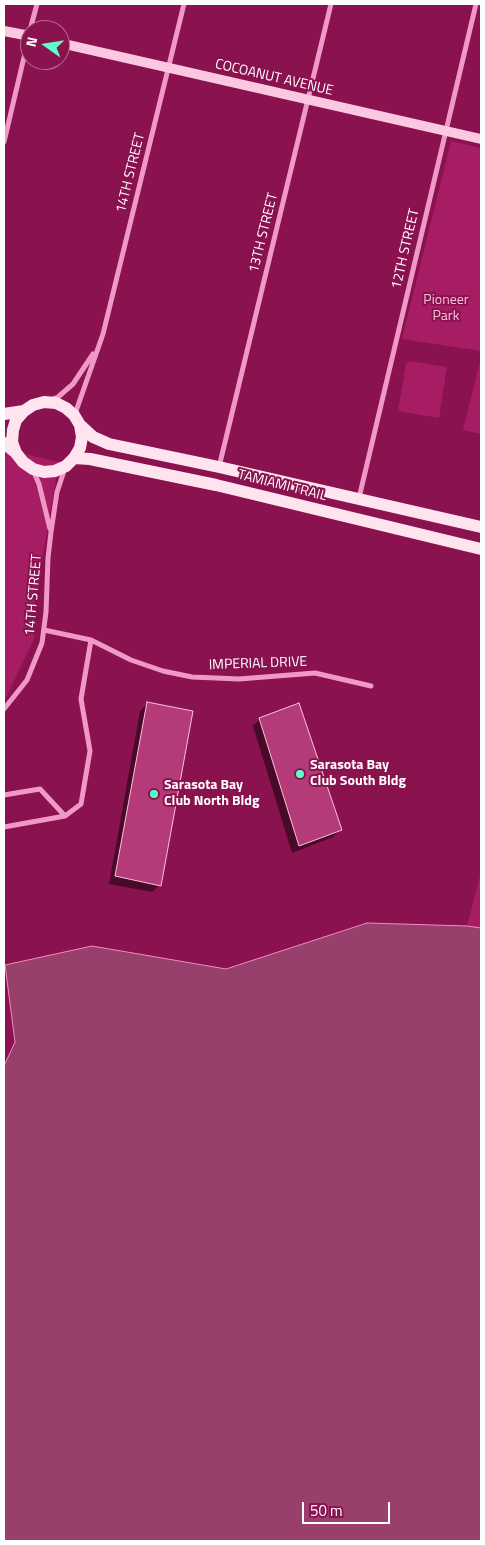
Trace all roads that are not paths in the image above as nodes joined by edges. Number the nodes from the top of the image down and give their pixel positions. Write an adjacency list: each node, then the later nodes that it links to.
1 (37, 4): 5 (street)
2 (184, 4): 9 (street, 14TH STREET)
3 (331, 4): 11 (street, 13TH STREET)
4 (476, 4): 12 (street, 12TH STREET)
5 (33, 20)
6 (4, 31): 7 (street)
7 (20, 32)
8 (70, 45): 9 (street, COCOANUT AVENUE)
9 (169, 68): 11 (street, COCOANUT AVENUE); 15 (street, 14TH STREET)
10 (21, 70): 14 (street)
11 (308, 100): 12 (street, COCOANUT AVENUE); 23 (street, 13TH STREET)
12 (446, 131): 13 (street, COCOANUT AVENUE); 25 (street, 12TH STREET)
13 (481, 139)
14 (4, 142)
15 (98, 347): 16 (street, 14TH STREET); 19 (street, 14TH STREET)
16 (44, 402): 17 (main road); 19 (main road, TAMIAMI TRAIL)
17 (24, 411): 18 (main road); 21 (main road)
18 (4, 414)
19 (77, 420): 22 (main road); 23 (main road, TAMIAMI TRAIL)
20 (4, 443): 21 (main road)
21 (16, 453): 24 (main road)
22 (70, 462): 24 (main road, TAMIAMI TRAIL); 27 (street, 14TH STREET); 28 (main road, TAMIAMI TRAIL)
23 (219, 467): 25 (main road, TAMIAMI TRAIL)
24 (32, 469): 27 (street, 14TH STREET)
25 (359, 498): 26 (main road, TAMIAMI TRAIL)
26 (481, 527)
27 (51, 532): 29 (street, 14TH STREET)
28 (481, 549)
29 (44, 630): 30 (street, IMPERIAL DRIVE); 32 (street, 14TH STREET)
30 (91, 640): 31 (street, IMPERIAL DRIVE); 34 (street)
31 (371, 686)
32 (4, 709)
33 (4, 795): 34 (street)
34 (65, 816): 35 (street)
35 (4, 827)

